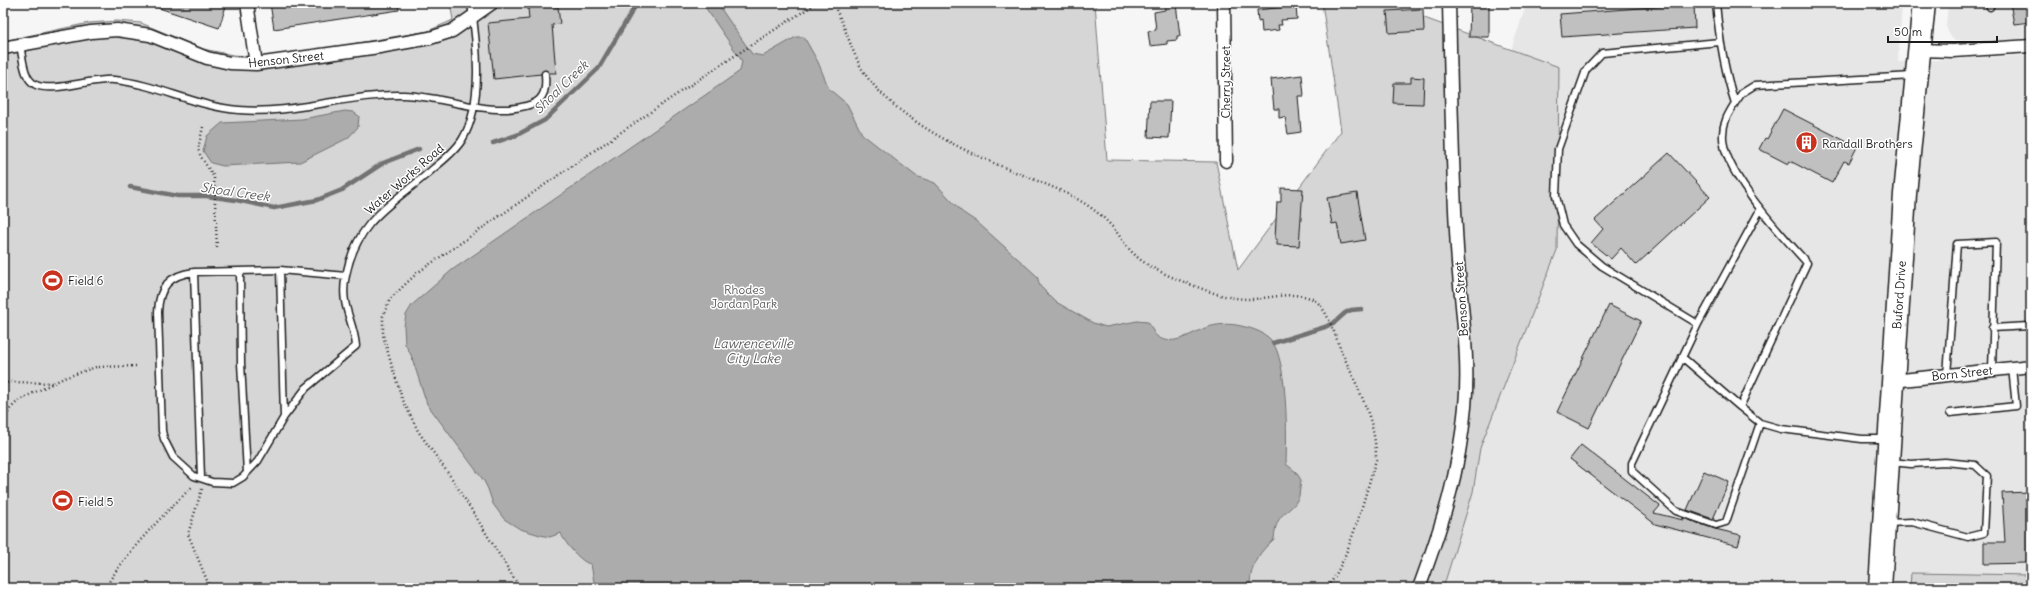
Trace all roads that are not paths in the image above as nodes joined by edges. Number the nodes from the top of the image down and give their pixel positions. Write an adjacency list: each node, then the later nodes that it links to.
1 (247, 3): 14 (street)
2 (471, 3): 8 (lane, Water Works Road)
3 (492, 3): 8 (street)
4 (1224, 3): 19 (street, Cherry Street)
5 (1449, 3): 43 (street, Benson Street)
6 (1716, 3): 9 (lane)
7 (1924, 3): 13 (highway, Buford Drive)
8 (473, 17): 14 (street, Henson Street); 18 (lane, Water Works Road)
9 (1720, 42): 17 (lane); 25 (lane)
10 (20, 45): 12 (street, Henson Street); 14 (street, Henson Street); 18 (lane)
11 (2031, 46): 13 (street)
12 (3, 48)
13 (1920, 50): 16 (highway, Buford Drive)
14 (256, 64)
15 (545, 74): 18 (lane)
16 (1917, 76): 17 (lane); 33 (highway, Buford Drive)
17 (1735, 103): 20 (lane)
18 (475, 107): 24 (lane, Water Works Road)
19 (1226, 161)
20 (1760, 210): 25 (lane); 34 (lane)
21 (280, 270): 22 (lane); 24 (lane); 36 (lane)
22 (240, 271): 23 (lane); 40 (lane)
23 (194, 272): 41 (lane); 41 (lane)
24 (346, 276): 36 (lane, Water Works Road)
25 (1698, 324): 28 (lane)
26 (2029, 326): 27 (lane)
27 (1992, 328): 31 (lane); 32 (lane)
28 (1682, 357): 34 (lane); 37 (lane)
29 (2031, 366): 30 (street, Born Street)
30 (2012, 368): 31 (street, Born Street); 35 (lane)
31 (1992, 370): 32 (street, Born Street)
32 (1947, 375): 33 (street, Born Street)
33 (1893, 381): 38 (highway, Buford Drive)
34 (1740, 407): 37 (lane)
35 (1950, 413)
36 (284, 417): 40 (lane)
37 (1760, 423): 38 (lane)
38 (1889, 439): 39 (highway, Buford Drive)
39 (1887, 461): 42 (highway, Buford Drive); 42 (lane)
40 (247, 473): 41 (lane)
41 (201, 478)
42 (1883, 523): 44 (highway, Buford Drive)
43 (1419, 588)
44 (1880, 588)

